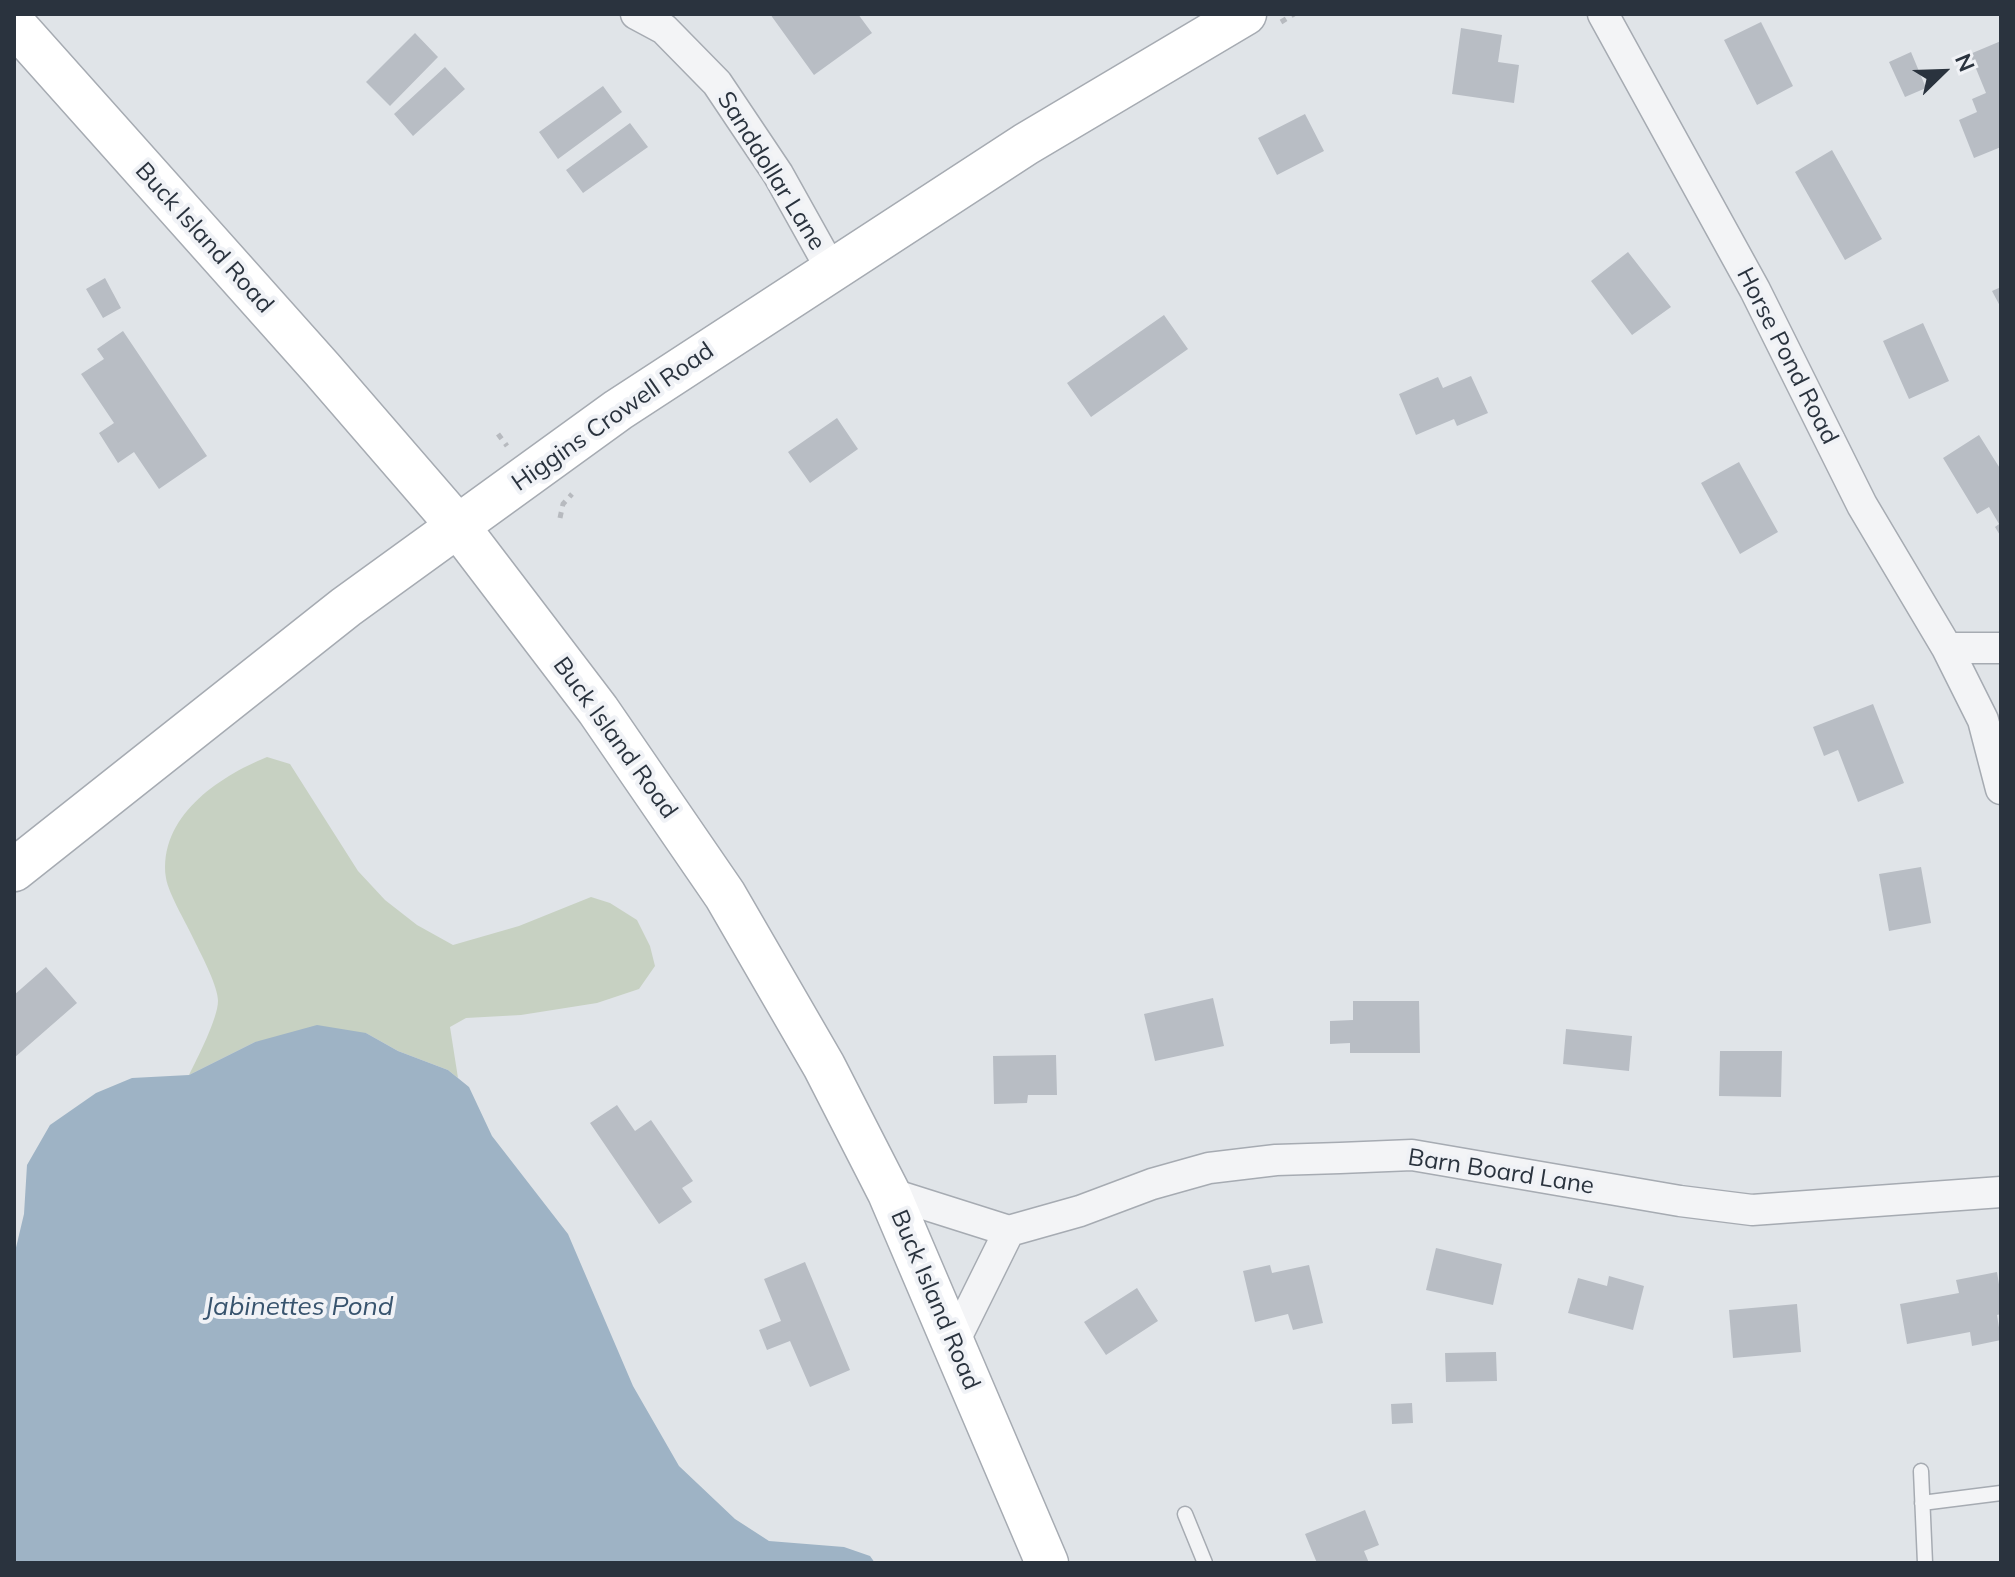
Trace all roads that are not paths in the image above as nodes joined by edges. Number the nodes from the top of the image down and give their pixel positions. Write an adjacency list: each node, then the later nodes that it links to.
1 (636, 14): 5 (street, Sanddollar Lane)
2 (1245, 14): 5 (main road, Higgins Crowell Road)
3 (1603, 14): 7 (street, Horse Pond Road)
4 (14, 24): 6 (main road, Buck Island Road)
5 (831, 269): 6 (main road, Higgins Crowell Road)
6 (457, 525): 10 (main road, Higgins Crowell Road); 12 (main road, Buck Island Road)
7 (1947, 648): 8 (street); 9 (street, Horse Pond Road)
8 (2001, 648)
9 (2001, 789)
10 (14, 870)
11 (2001, 1192): 13 (street, Barn Board Lane)
12 (889, 1193): 13 (street); 14 (main road, Buck Island Road)
13 (1009, 1231): 14 (street)
14 (953, 1344): 19 (main road, Buck Island Road)
15 (1921, 1471): 17 (lane)
16 (2001, 1493): 17 (lane)
17 (1922, 1503): 21 (lane)
18 (1185, 1514): 20 (lane)
19 (1047, 1563)
20 (1205, 1563)
21 (1925, 1563)

